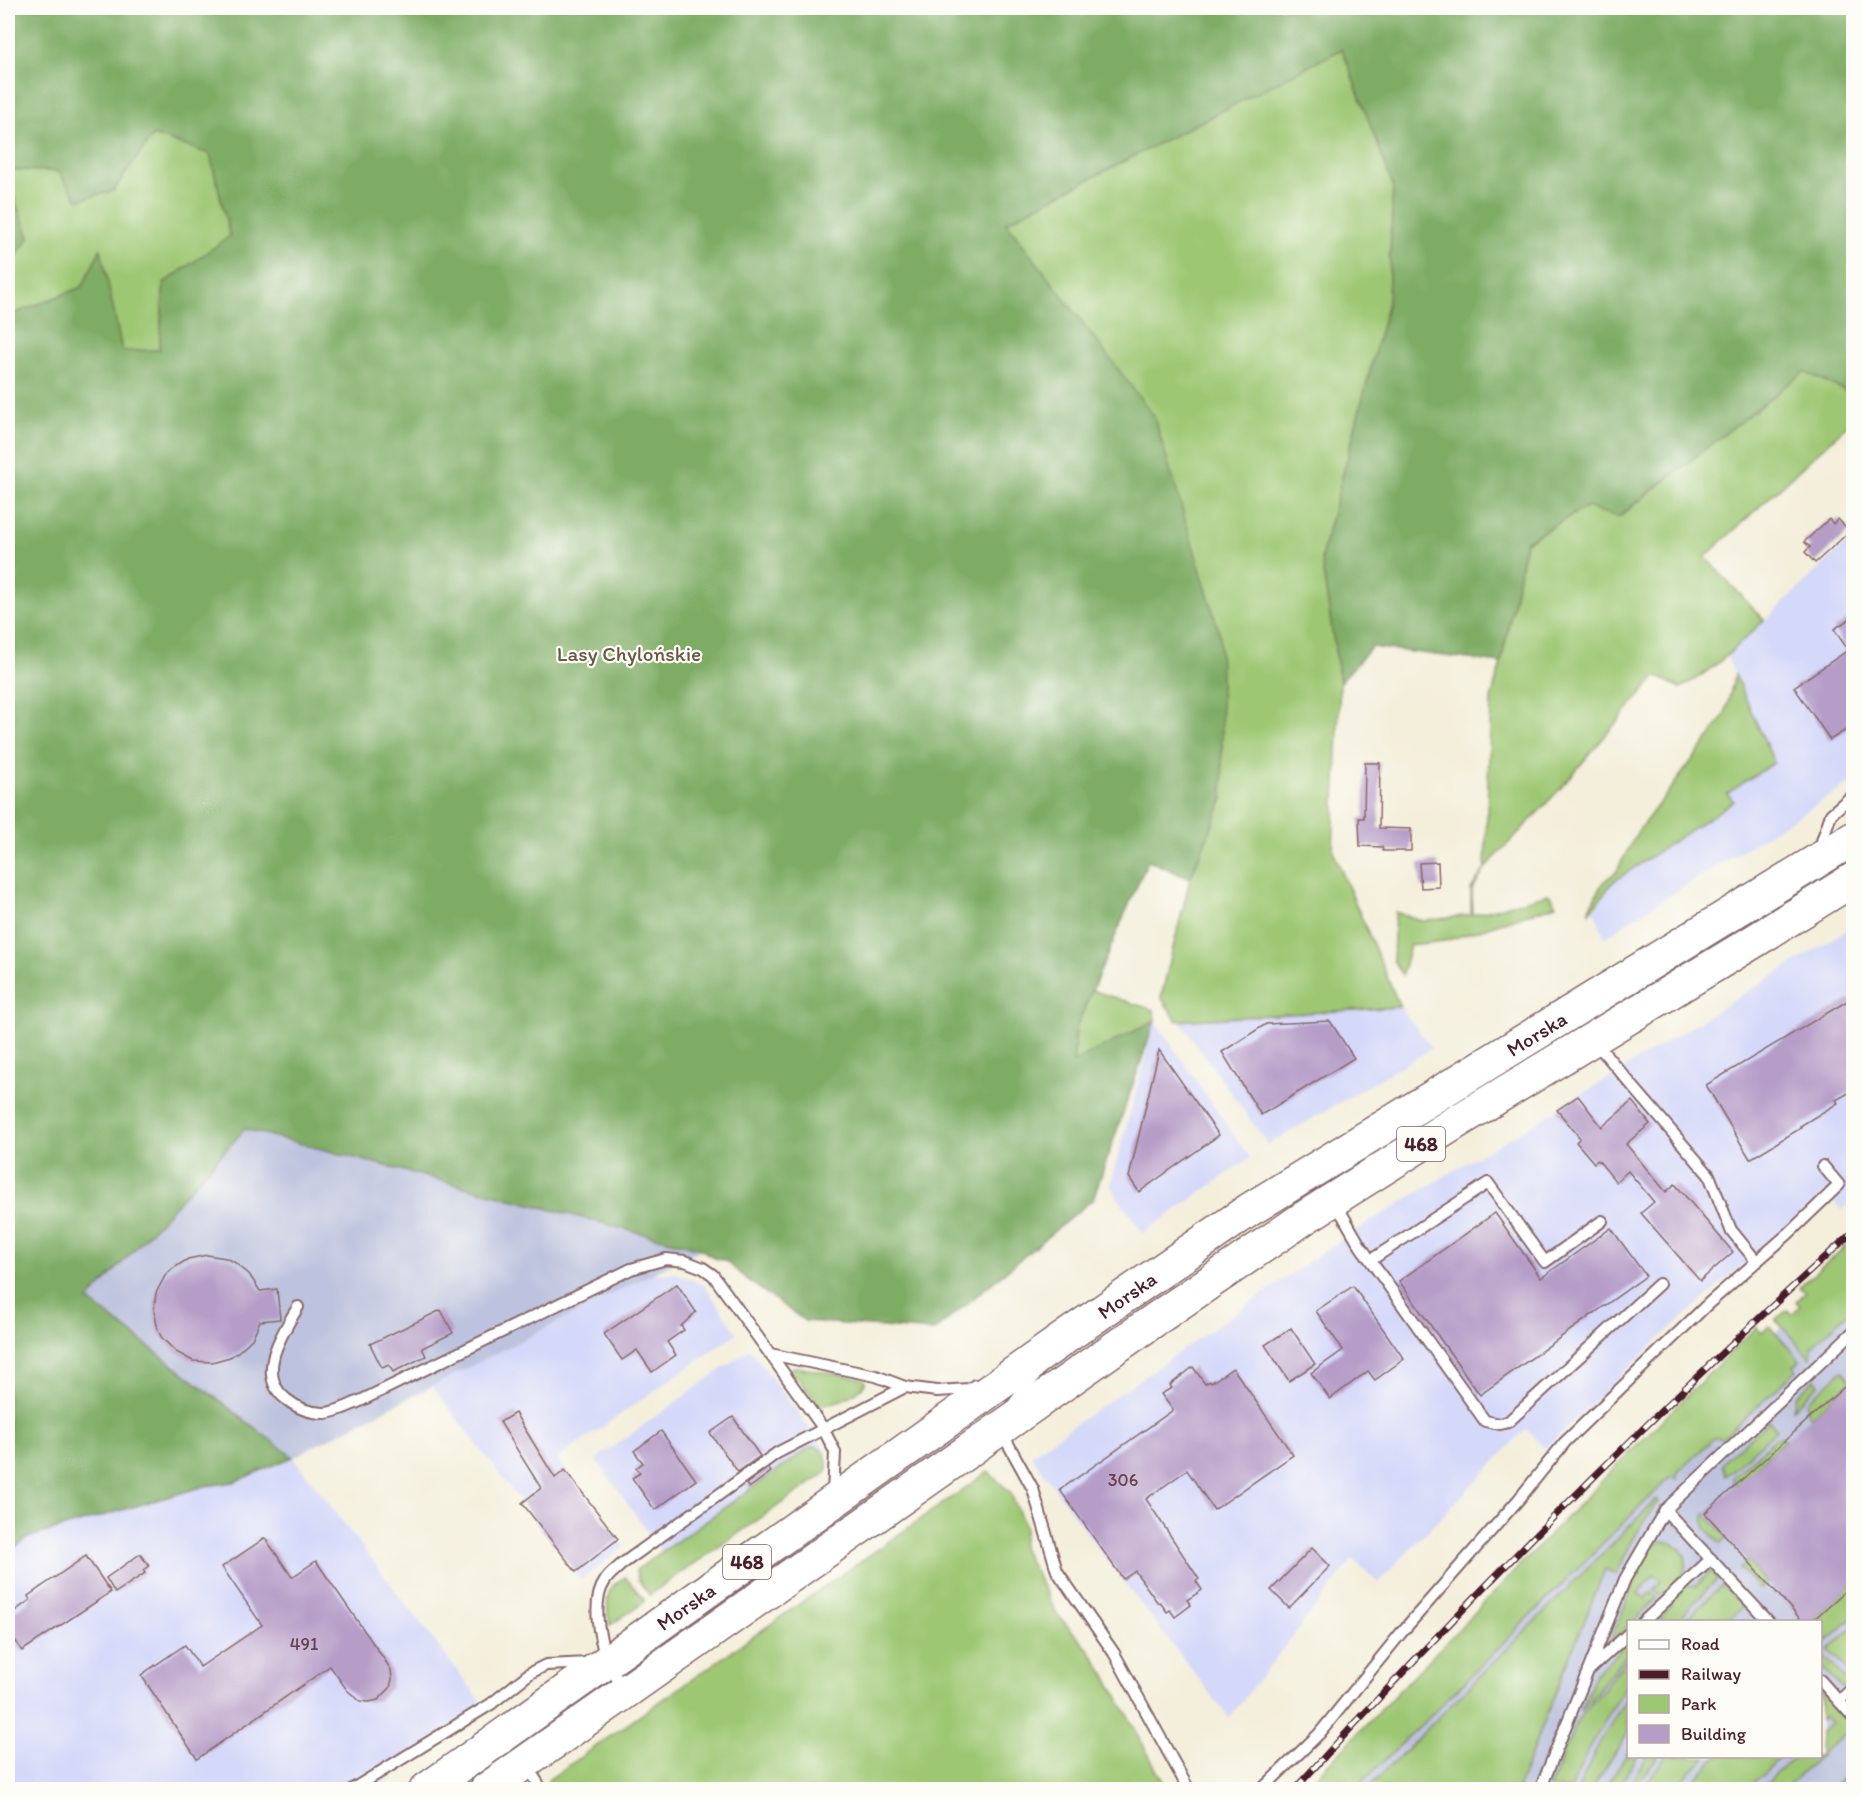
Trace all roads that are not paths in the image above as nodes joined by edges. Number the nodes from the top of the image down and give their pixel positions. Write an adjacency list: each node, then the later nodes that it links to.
1 (1854, 794): 3 (lane)
2 (1854, 838): 3 (main road, Morska / 468)
3 (1815, 862): 6 (main road, Morska / 468)
4 (1854, 879): 5 (main road, Morska / 468)
5 (1592, 1039): 6 (main road, Morska / 468); 11 (lane)
6 (1504, 1073): 8 (main road, Morska / 468); 15 (main road, Morska / 468)
7 (1823, 1166): 11 (lane)
8 (1333, 1199): 10 (lane); 20 (main road, Morska / 468)
9 (1602, 1221): 10 (lane)
10 (1371, 1260): 12 (lane)
11 (1757, 1262): 42 (lane)
12 (1659, 1284)
13 (298, 1307): 16 (lane)
14 (1854, 1330): 23 (lane)
15 (1067, 1336): 18 (main road, Morska / 468); 20 (lane)
16 (770, 1354): 17 (lane); 19 (lane)
17 (905, 1387): 18 (lane); 19 (lane)
18 (945, 1410): 22 (main road, Morska / 468)
19 (824, 1428): 22 (lane); 29 (lane)
20 (1000, 1428): 24 (main road, Morska / 468); 41 (lane)
21 (931, 1463): 24 (lane)
22 (832, 1503): 29 (main road, Morska / 468)
23 (1665, 1510): 25 (lane); 30 (lane)
24 (882, 1511): 33 (main road, Morska / 468)
25 (1711, 1559): 26 (lane); 27 (lane)
26 (1645, 1620)
27 (1767, 1620)
28 (1627, 1637): 30 (lane)
29 (608, 1662): 33 (lane); 37 (lane); 38 (main road, Morska / 468)
30 (1588, 1671): 43 (lane)
31 (1822, 1681): 34 (lane)
32 (1854, 1687): 34 (lane)
33 (625, 1691): 36 (main road, Morska / 468)
34 (1839, 1701): 35 (lane)
35 (1854, 1718)
36 (525, 1762): 39 (main road, Morska / 468); 40 (lane)
37 (351, 1790)
38 (426, 1790)
39 (486, 1790)
40 (542, 1790)
41 (1189, 1790)
42 (1261, 1790)
43 (1540, 1790)

